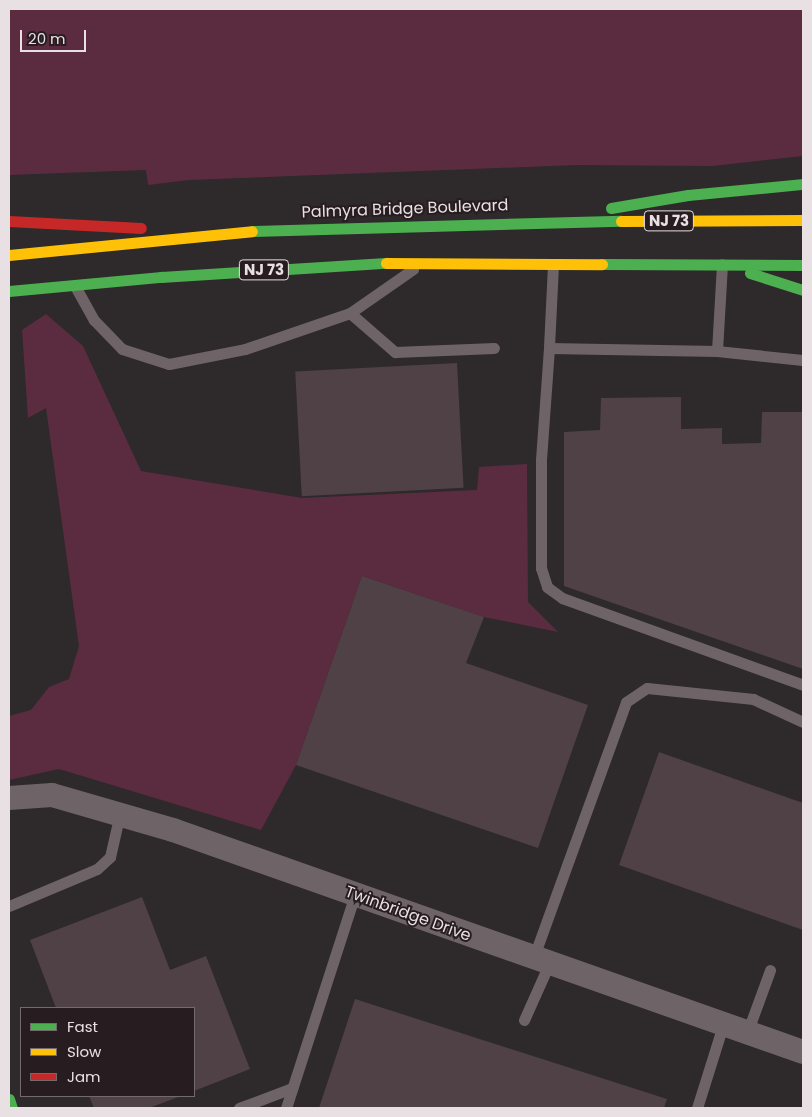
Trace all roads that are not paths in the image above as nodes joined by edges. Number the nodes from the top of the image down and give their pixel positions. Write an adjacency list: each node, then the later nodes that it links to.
1 (803, 184): 4 (main road)
2 (803, 220): 4 (main road, Palmyra Bridge Boulevard / NJ 73)
3 (9, 221): 5 (main road)
4 (534, 221): 5 (main road, Palmyra Bridge Boulevard / NJ 73)
5 (215, 233): 6 (main road, Palmyra Bridge Boulevard / NJ 73)
6 (9, 255)
7 (420, 264): 9 (main road, NJ 73); 11 (main road, NJ 73); 14 (lane)
8 (722, 264): 9 (main road, NJ 73); 10 (main road, NJ 73); 12 (main road); 17 (lane)
9 (552, 265): 16 (lane)
10 (803, 265)
11 (74, 284): 13 (main road, NJ 73); 14 (lane)
12 (803, 290)
13 (9, 291)
14 (350, 314): 15 (lane)
15 (494, 348)
16 (549, 348): 17 (lane); 19 (lane)
17 (717, 351): 18 (lane)
18 (803, 360)
19 (803, 684)
20 (803, 722): 25 (lane)
21 (9, 798): 22 (street, Twinbridge Drive)
22 (120, 813): 23 (street, Twinbridge Drive); 24 (lane)
23 (355, 895): 25 (street, Twinbridge Drive); 31 (lane)
24 (9, 906)
25 (540, 961): 27 (lane); 28 (street, Twinbridge Drive)
26 (770, 970): 29 (lane)
27 (524, 1020)
28 (723, 1025): 29 (street, Twinbridge Drive); 36 (lane)
29 (747, 1033): 30 (street, Twinbridge Drive)
30 (803, 1052)
31 (292, 1088): 34 (lane); 35 (lane)
32 (9, 1100): 33 (main road)
33 (12, 1108)
34 (239, 1108)
35 (286, 1108)
36 (697, 1108)

